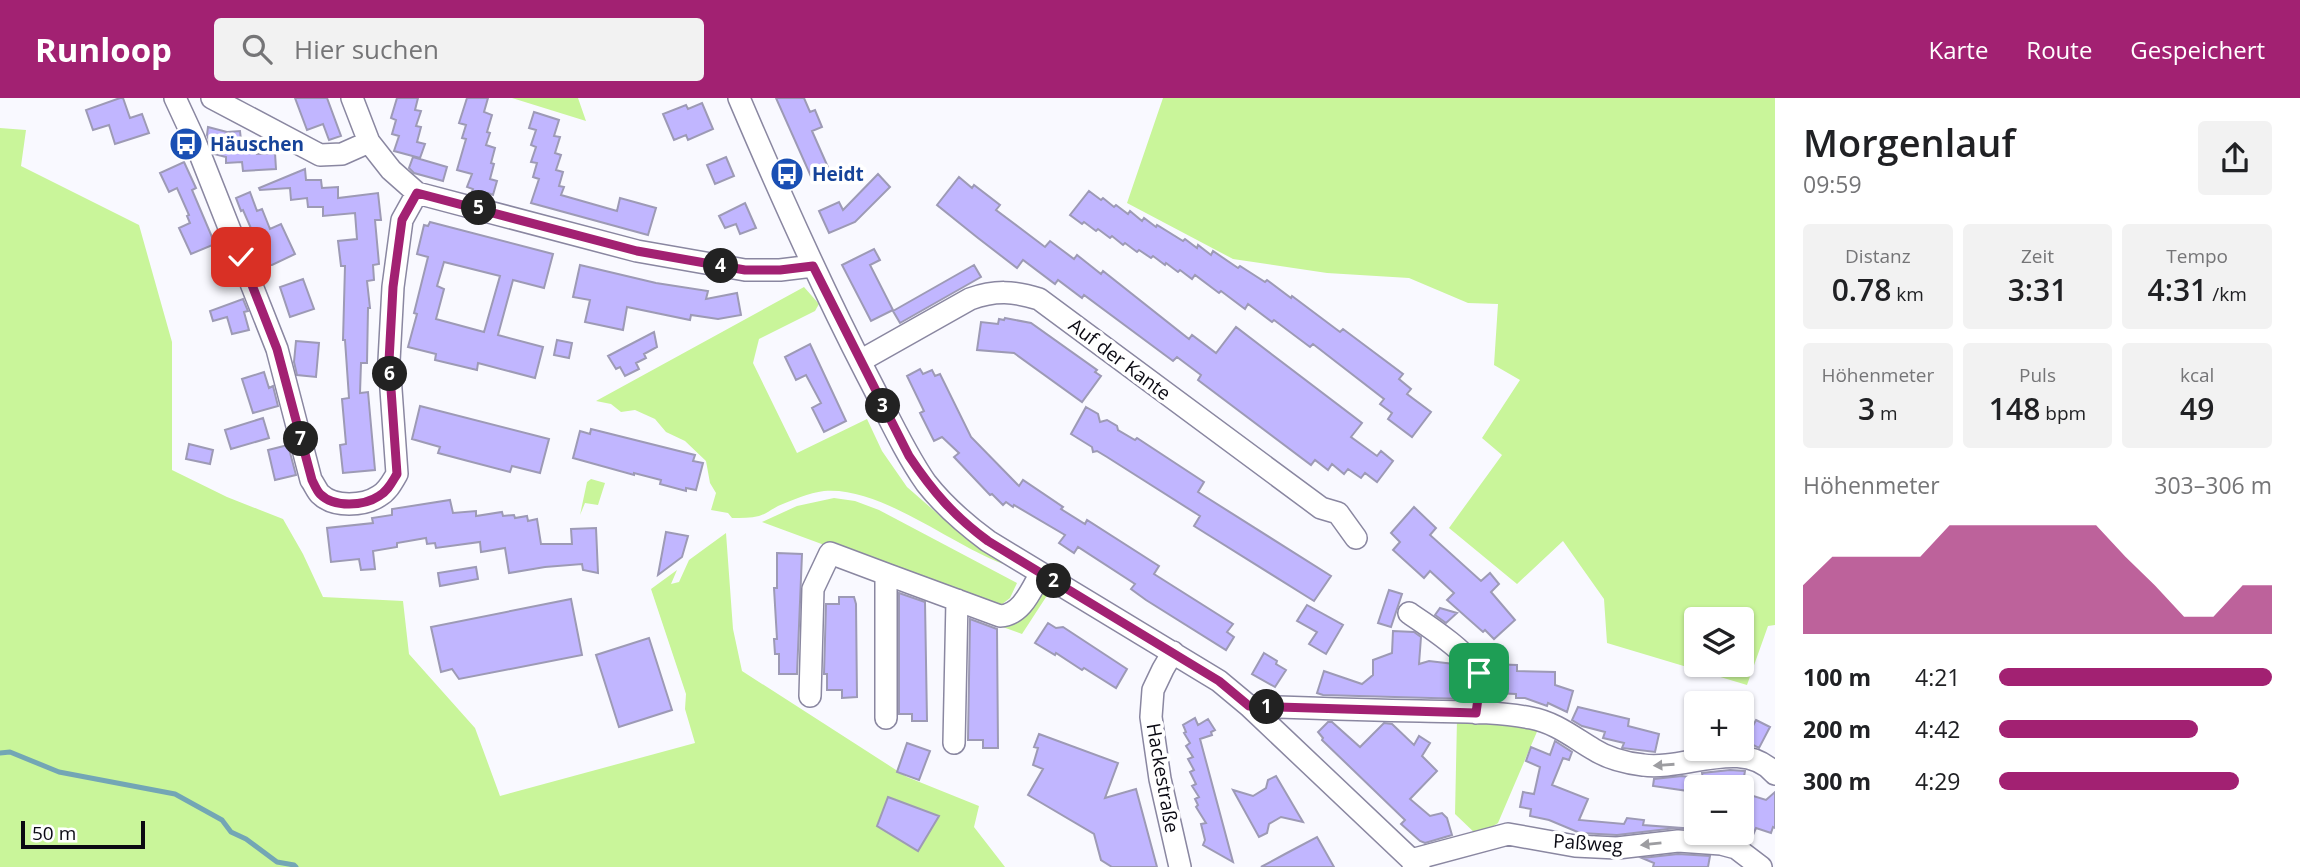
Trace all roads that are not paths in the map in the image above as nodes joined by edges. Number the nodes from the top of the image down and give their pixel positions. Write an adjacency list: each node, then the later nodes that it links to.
1 (175, 98): 6 (street)
2 (212, 98): 5 (street)
3 (352, 98): 5 (street)
4 (739, 98): 7 (street)
5 (369, 142): 6 (street)
6 (417, 193): 7 (street)
7 (813, 266): 8 (street)
8 (860, 361): 9 (street, Auf der Kante); 10 (street)
9 (1356, 538)
10 (1041, 573): 12 (street); 14 (street)
11 (886, 575): 12 (street); 15 (street); 18 (street)
12 (957, 600): 19 (street)
13 (1409, 613): 17 (street)
14 (1173, 652): 16 (street); 22 (street, Hackestraße)
15 (810, 696)
16 (1249, 706): 17 (street); 21 (street)
17 (1476, 713): 20 (street, one-way to 17)
18 (886, 718)
19 (954, 743)
20 (1775, 774)
21 (1415, 863): 23 (street, Paßweg, one-way to 21)
22 (1180, 867)
23 (1761, 867)

